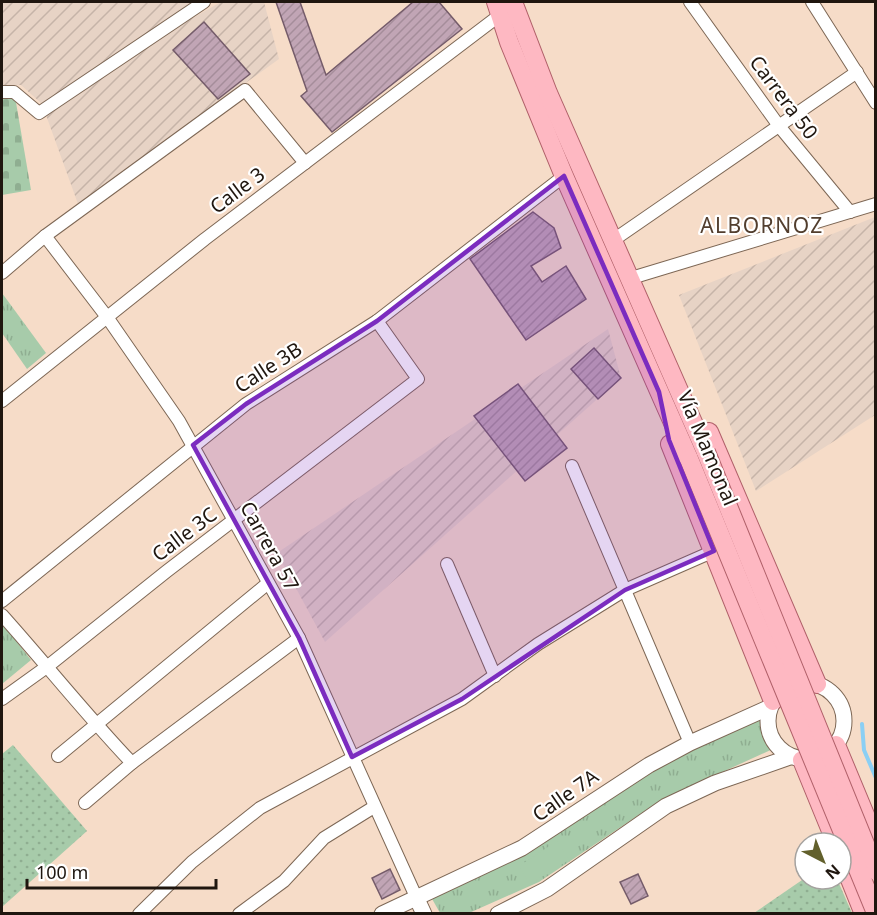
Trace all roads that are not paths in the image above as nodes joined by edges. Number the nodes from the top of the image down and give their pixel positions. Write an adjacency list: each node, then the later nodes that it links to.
1 (204, 2): 7 (street)
2 (513, 2): 15 (main road, Vía Mamonal)
3 (690, 2): 9 (street, Carrera 50)
4 (812, 2): 6 (street)
5 (498, 8): 10 (street, Calle 3); 11 (main road, Vía Mamonal)
6 (856, 72): 8 (street); 9 (street)
7 (2, 92)
8 (876, 103)
9 (779, 126): 13 (street, Carrera 50); 15 (street)
10 (305, 163): 14 (street); 18 (street, Calle 3)
11 (564, 177): 19 (street, Calle 3B); 20 (main road, Vía Mamonal)
12 (876, 204): 13 (street)
13 (850, 212): 17 (street)
14 (45, 236): 16 (street); 18 (street, Carrera 57)
15 (612, 241): 17 (main road, Vía Mamonal)
16 (2, 273)
17 (628, 279): 20 (main road, Vía Mamonal)
18 (107, 317): 21 (street, Calle 3); 22 (street, Carrera 57)
19 (377, 321): 22 (street, Calle 3B); 25 (street, Calle 3C)
20 (667, 389): 23 (main road, Vía Mamonal); 26 (main road); 35 (main road)
21 (2, 401)
22 (193, 445): 25 (street, Carrera 57); 30 (street, Calle 3B)
23 (697, 455): 49 (main road, Vía Mamonal, bridge); 52 (main road, Vía Mamonal, bridge)
24 (572, 466): 29 (street)
25 (234, 520): 28 (street, Carrera 57); 33 (street, Calle 3C)
26 (714, 551): 29 (street); 37 (main road)
27 (447, 564): 34 (street)
28 (267, 584): 32 (street, Carrera 57); 38 (street)
29 (625, 590): 34 (street); 39 (street)
30 (2, 601)
31 (2, 615): 33 (street)
32 (299, 638): 42 (street, Carrera 57); 44 (street)
33 (48, 666): 36 (street, Calle 3C); 38 (street)
34 (495, 676): 42 (street)
35 (817, 684): 37 (street); 40 (street)
36 (2, 699)
37 (771, 704): 39 (street, Calle 7A); 43 (street)
38 (95, 724): 41 (street); 44 (street)
39 (690, 743): 51 (street, Calle 7A)
40 (836, 745): 43 (street); 48 (main road)
41 (58, 756)
42 (352, 757): 46 (street, Carrera 57); 53 (street)
43 (796, 758): 47 (main road); 57 (street)
44 (132, 763): 45 (street)
45 (85, 803)
46 (374, 807): 51 (street, Carrera 57); 54 (street)
47 (830, 831)
48 (876, 841)
49 (876, 871)
50 (853, 887): 58 (main road)
51 (417, 899): 55 (street, Calle 7A); 56 (street)
52 (876, 913)
53 (139, 914)
54 (239, 914)
55 (382, 914)
56 (424, 914)
57 (498, 914)
58 (864, 914)

